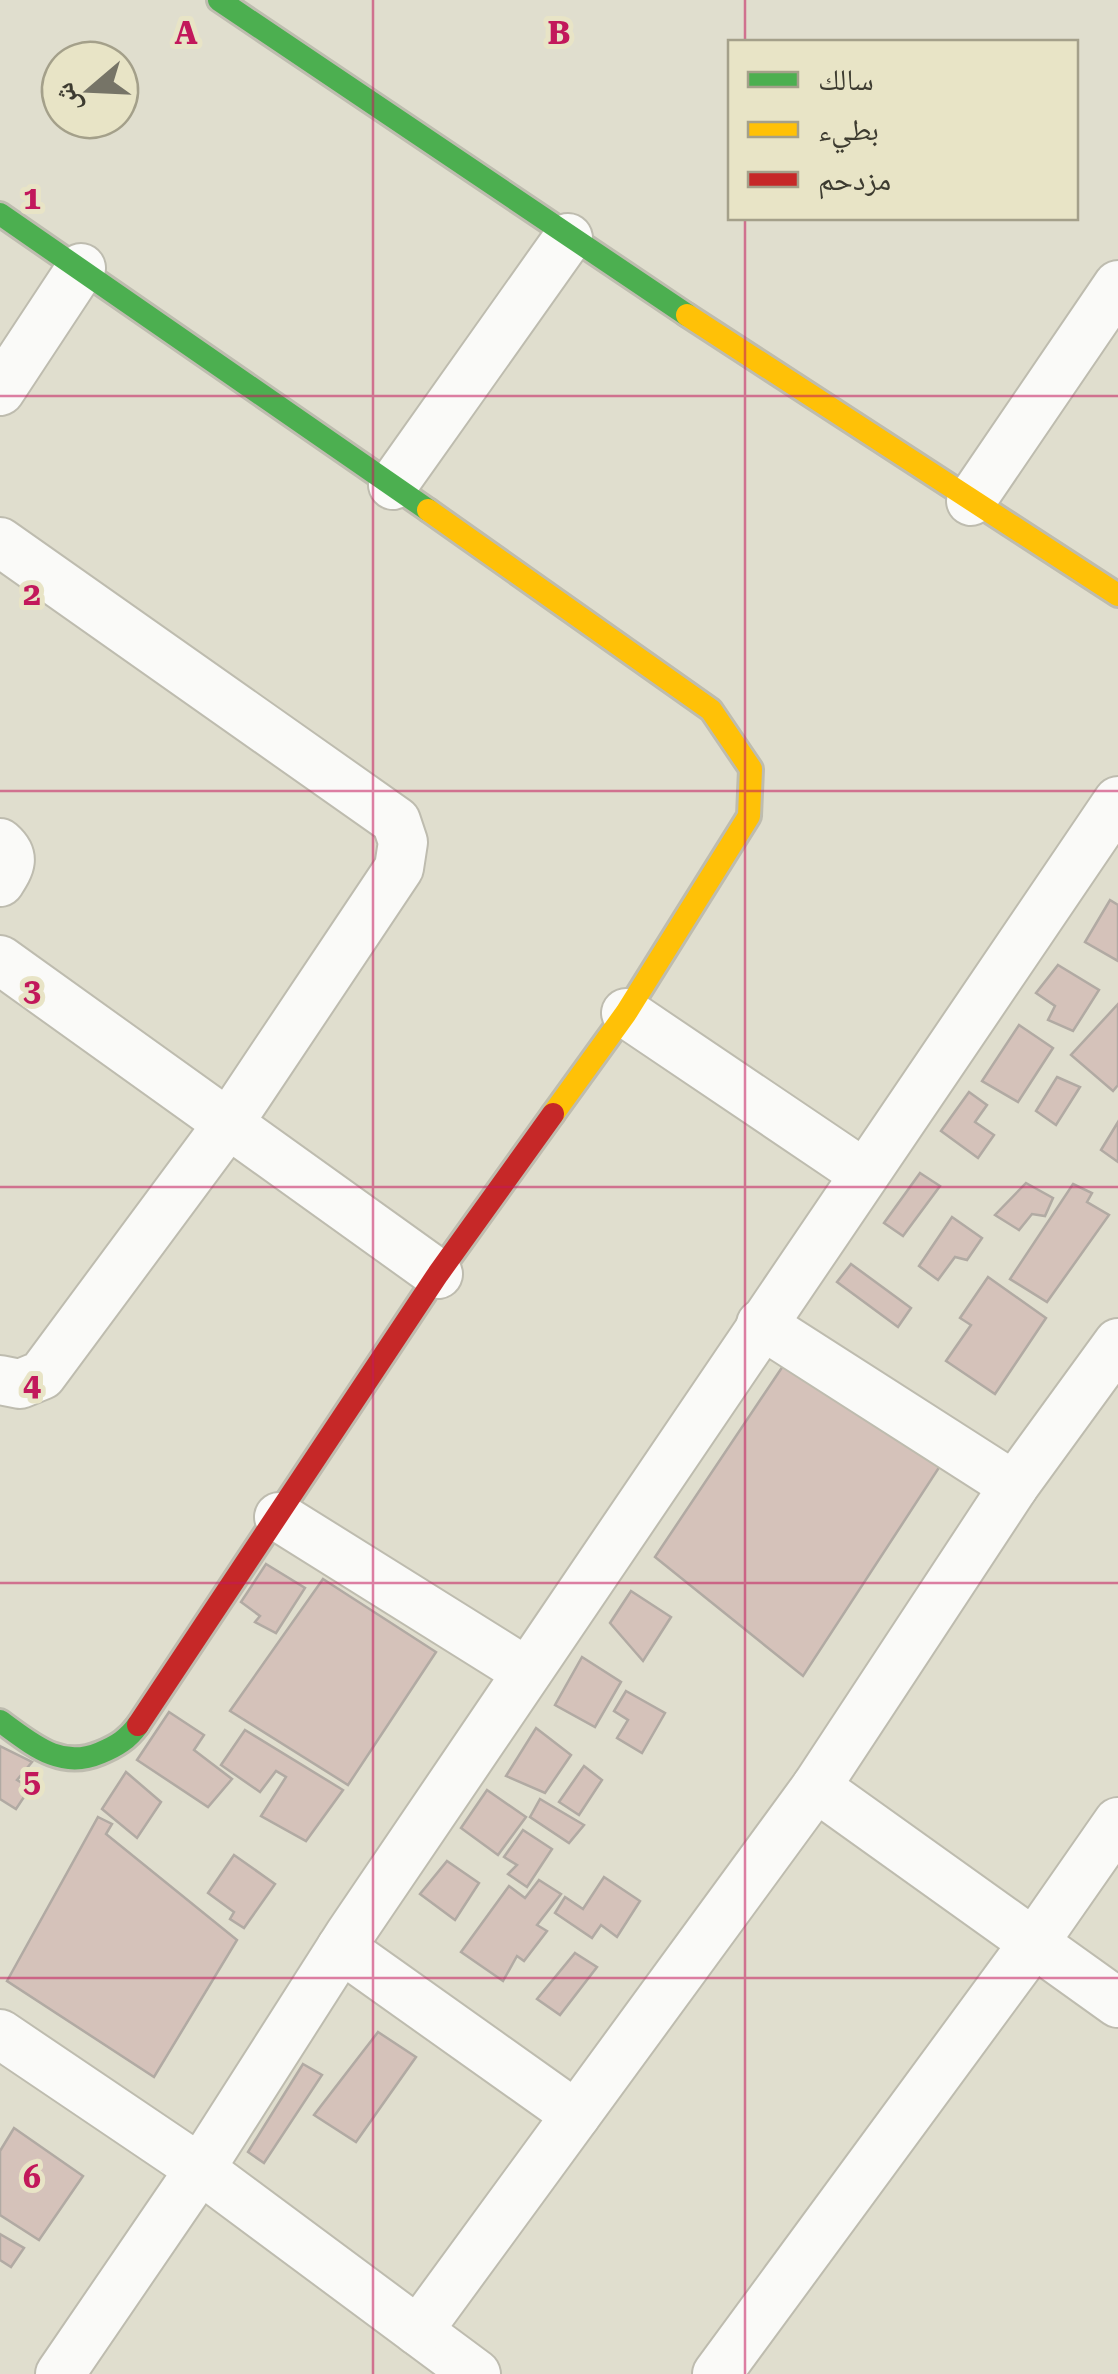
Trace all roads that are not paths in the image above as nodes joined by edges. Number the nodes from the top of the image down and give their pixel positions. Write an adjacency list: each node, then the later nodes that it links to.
1 (218, 0): 3 (street)
2 (0, 214): 4 (street)
3 (568, 238): 7 (street); 8 (street)
4 (81, 268): 6 (street); 7 (street)
5 (1118, 285): 8 (street)
6 (0, 391)
7 (393, 484): 15 (street)
8 (971, 501): 10 (street)
9 (0, 542): 16 (street)
10 (1118, 595)
11 (1118, 801): 17 (street)
12 (0, 843): 13 (street)
13 (0, 882)
14 (0, 960): 16 (street)
15 (626, 1013): 17 (street); 18 (street)
16 (228, 1124): 18 (street); 21 (street)
17 (863, 1172): 19 (street)
18 (438, 1274): 23 (street)
19 (761, 1324): 22 (street); 24 (street)
20 (1118, 1343): 22 (street)
21 (0, 1380)
22 (1014, 1486): 26 (street)
23 (279, 1518): 24 (street); 25 (street)
24 (527, 1672): 29 (street)
25 (0, 1722)
26 (816, 1787): 28 (street); 32 (street)
27 (1118, 1822): 28 (street)
28 (1033, 1944): 30 (street); 37 (street)
29 (341, 1948): 32 (street); 33 (street)
30 (1118, 2004)
31 (0, 2034): 33 (street)
32 (576, 2115): 34 (street)
33 (200, 2169): 34 (street); 35 (street)
34 (418, 2331): 36 (street)
35 (60, 2374)
36 (476, 2374)
37 (717, 2374)

